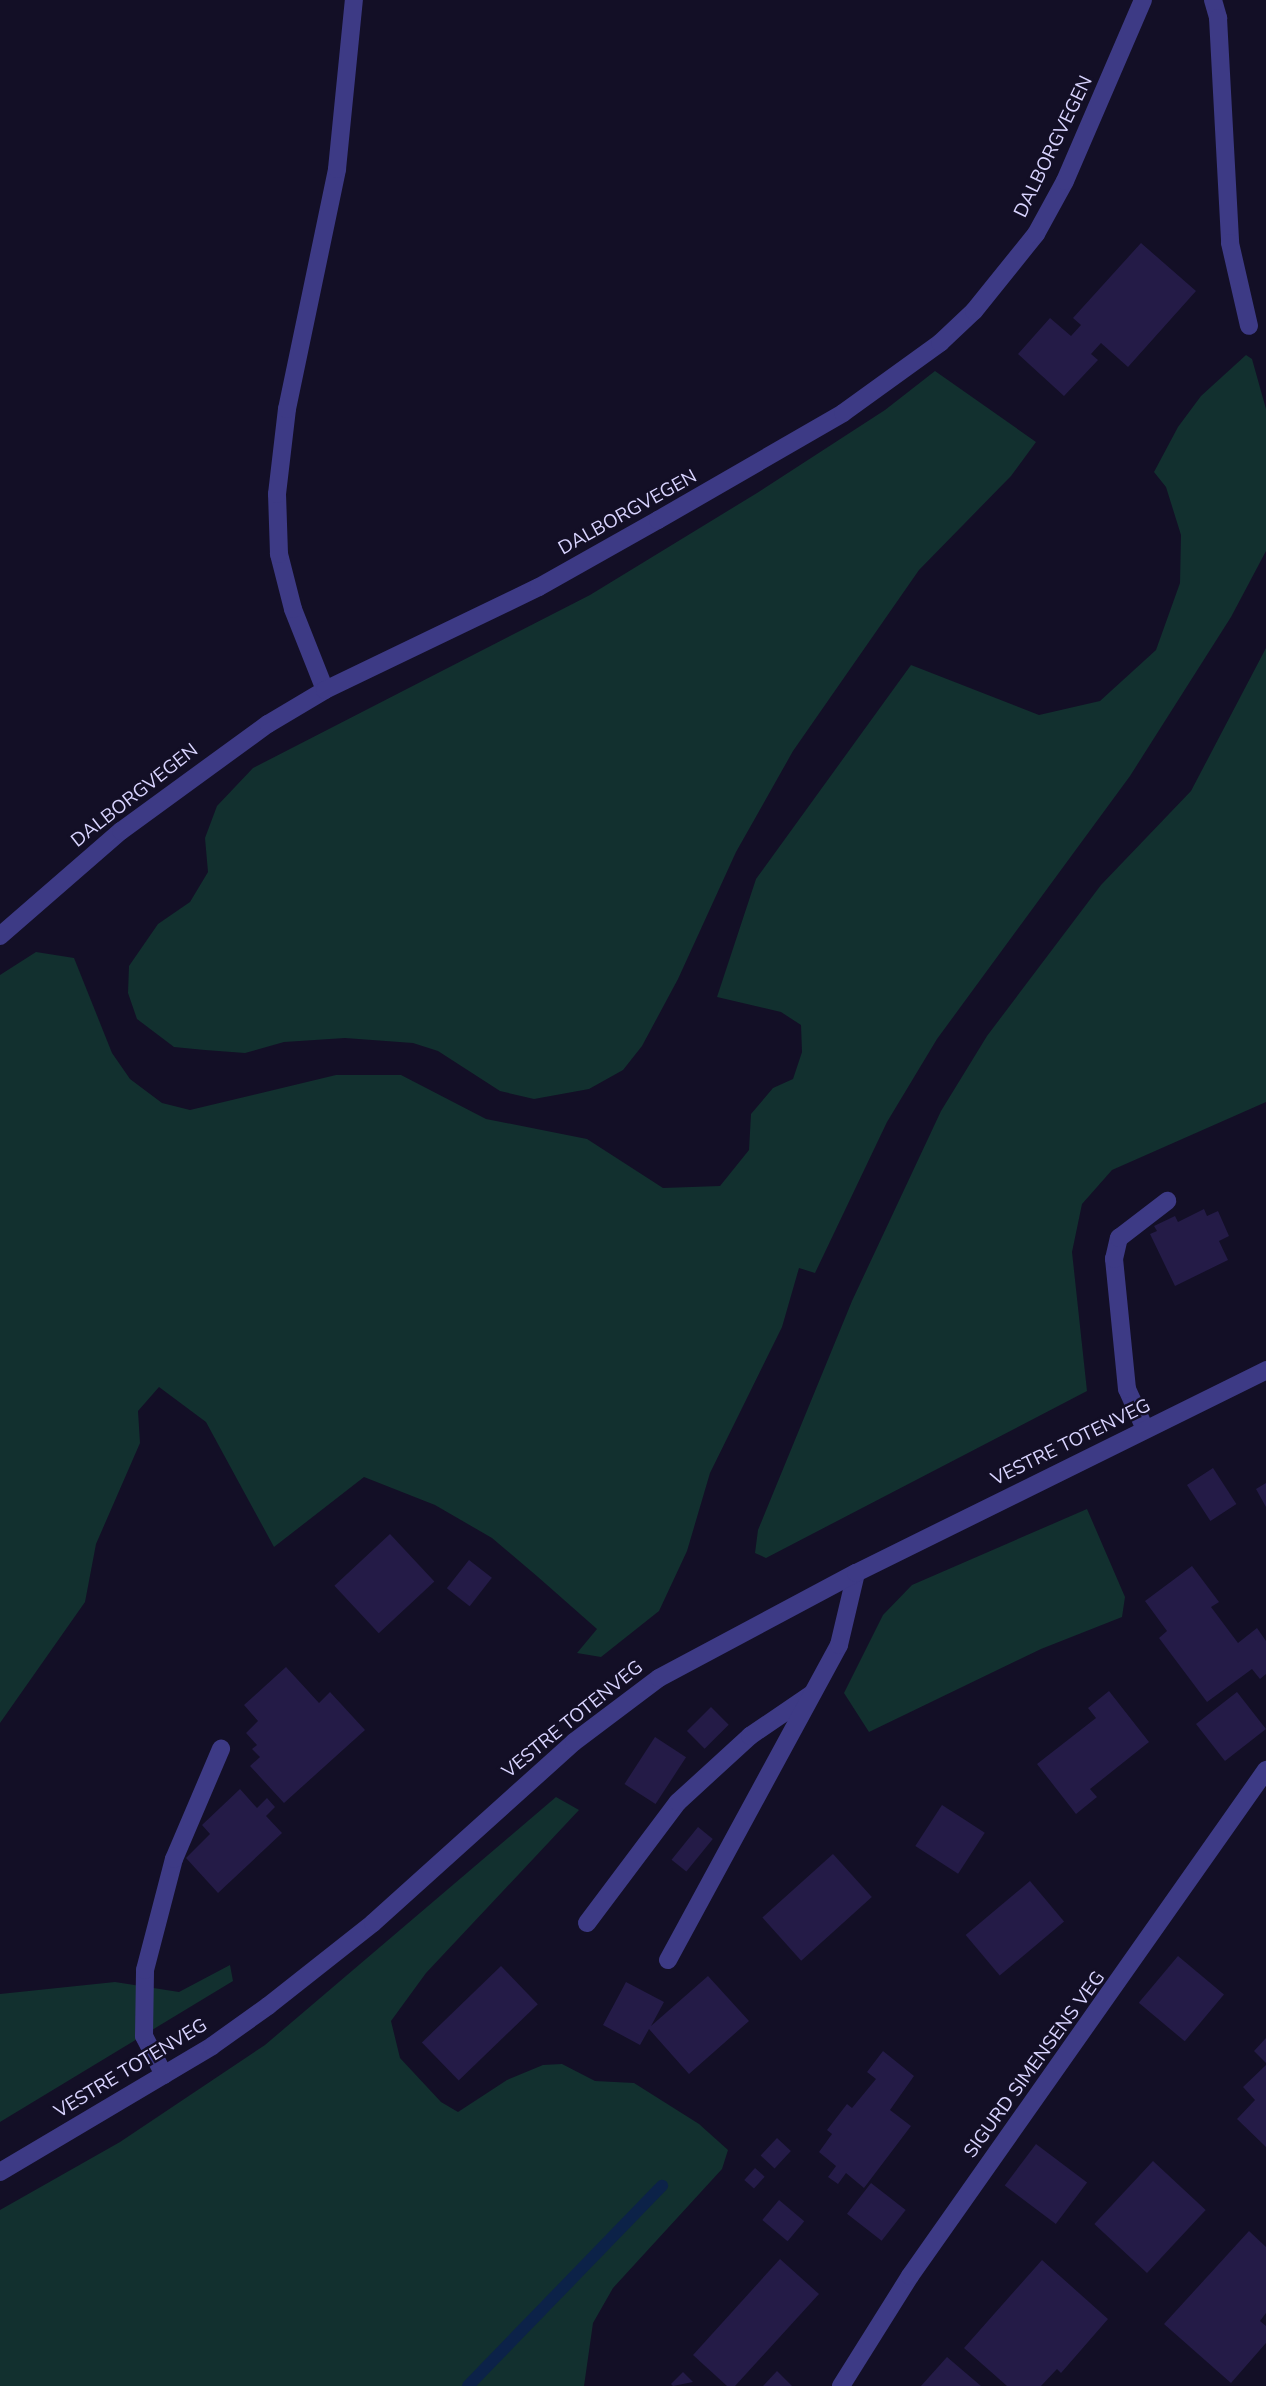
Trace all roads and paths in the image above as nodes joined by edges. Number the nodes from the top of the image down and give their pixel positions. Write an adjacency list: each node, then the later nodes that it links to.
1 (354, 0): 5 (street)
2 (1143, 0): 5 (street, DALBORGVEGEN)
3 (1213, 0): 4 (street)
4 (1249, 326)
5 (325, 690): 6 (street, DALBORGVEGEN)
6 (0, 936)
7 (1167, 1200): 9 (street)
8 (1266, 1370): 9 (street, VESTRE TOTENVEG)
9 (1146, 1429): 10 (street, VESTRE TOTENVEG)
10 (856, 1573): 11 (street); 16 (street, VESTRE TOTENVEG)
11 (813, 1693): 14 (street); 15 (street)
12 (221, 1749): 16 (street)
13 (1266, 1770): 18 (street, SIGURD SIMENSENS VEG)
14 (587, 1923)
15 (668, 1960)
16 (164, 2075): 17 (street, VESTRE TOTENVEG)
17 (0, 2172)
18 (841, 2386)

